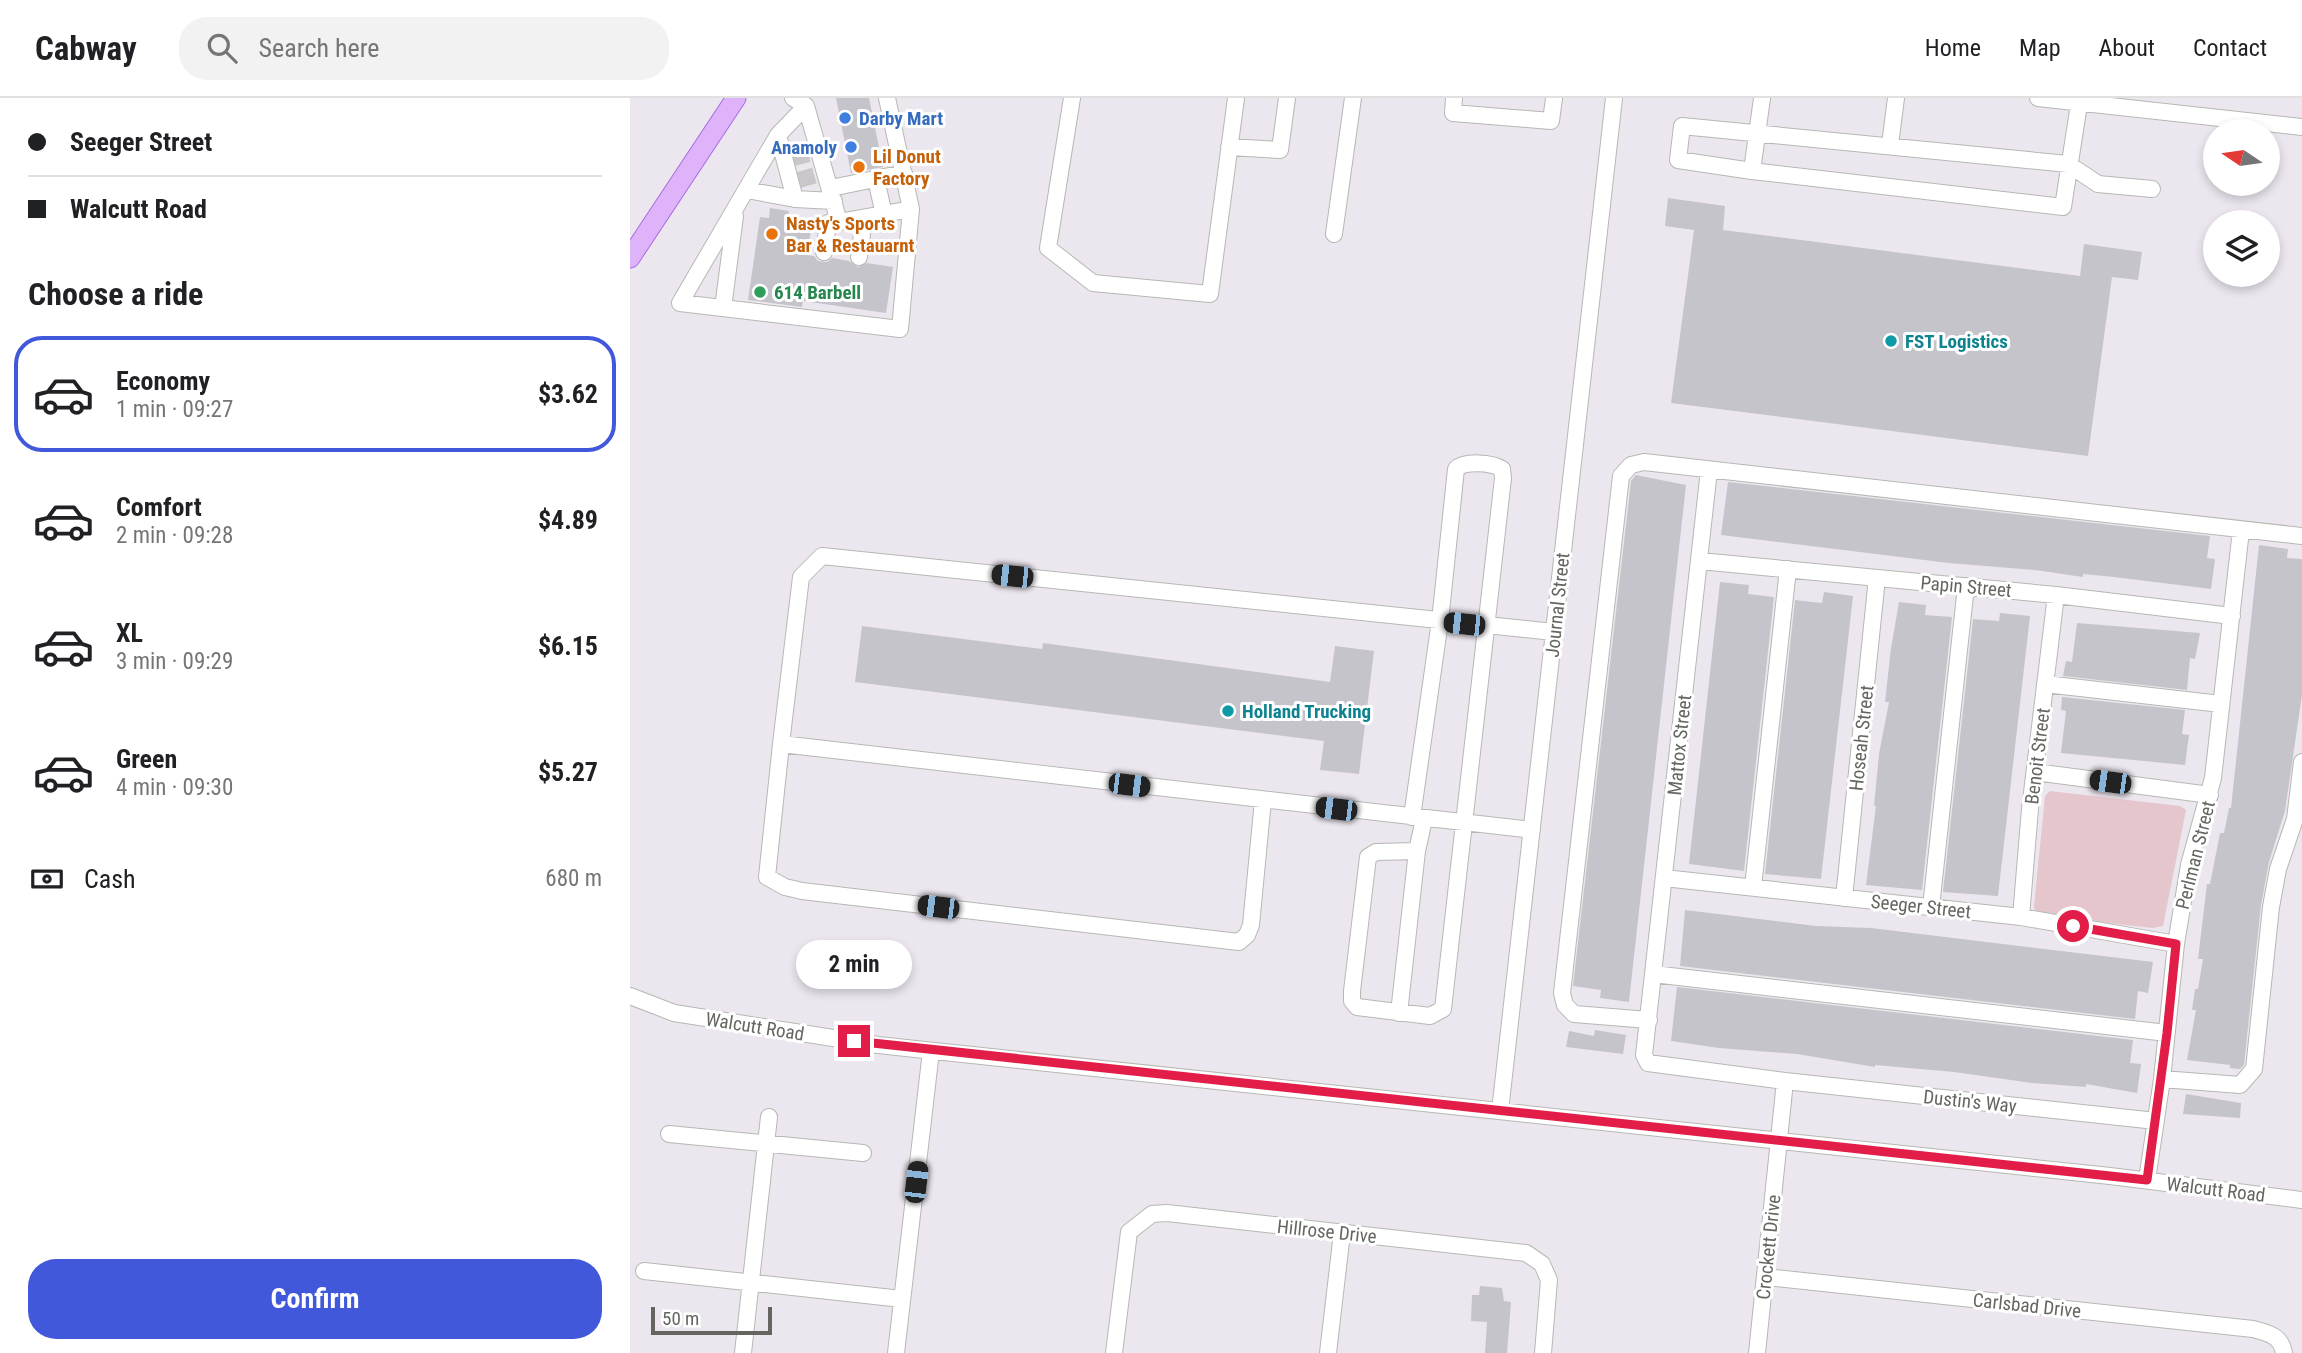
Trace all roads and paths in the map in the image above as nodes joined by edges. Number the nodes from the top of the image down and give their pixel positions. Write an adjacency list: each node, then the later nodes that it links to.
1 (736, 98): 37 (main road)
2 (887, 98): 23 (street)
3 (1072, 98): 19 (street)
4 (1236, 98): 19 (street)
5 (1287, 98): 19 (street)
6 (1353, 98): 34 (street)
7 (1454, 98): 8 (street)
8 (1554, 98)
9 (1614, 98): 50 (street, Journal Street)
10 (1762, 98): 16 (street)
11 (1896, 98): 18 (street)
12 (2038, 98): 13 (street)
13 (2080, 100): 15 (street); 21 (street)
14 (799, 102): 17 (street); 20 (street)
15 (2302, 127)
16 (1757, 134): 18 (street); 22 (street); 22 (street)
17 (778, 135): 20 (street); 27 (street)
18 (1890, 145): 21 (street)
19 (1229, 147)
20 (802, 156): 24 (street); 24 (street)
21 (2068, 164): 22 (street); 26 (street)
22 (1752, 172)
23 (904, 173): 24 (street); 29 (street)
24 (816, 183): 28 (street); 28 (street); 33 (street)
25 (878, 188): 31 (street)
26 (2152, 189)
27 (747, 190): 28 (street); 30 (street)
28 (795, 199)
29 (912, 209): 31 (street); 38 (street)
30 (736, 211): 38 (street); 38 (street)
31 (884, 215): 32 (street)
32 (864, 219): 33 (street); 36 (street)
33 (839, 222): 35 (street)
34 (1334, 234)
35 (824, 252)
36 (859, 257)
37 (630, 258)
38 (723, 308)
39 (1709, 470): 40 (street); 42 (street, Mattox Street); 71 (street)
40 (2241, 530): 41 (street); 47 (street, Perlman Street)
41 (2302, 536)
42 (1700, 561): 43 (street, Papin Street); 62 (street, Mattox Street)
43 (1788, 569): 44 (street, Papin Street); 63 (street)
44 (1877, 578): 45 (street, Papin Street); 64 (street, Hoseah Street)
45 (1966, 586): 46 (street, Papin Street); 65 (street)
46 (2056, 595): 47 (street, Papin Street); 51 (street, Benoit Street)
47 (2232, 615): 52 (street, Perlman Street)
48 (1440, 621): 49 (street); 49 (street); 53 (street); 58 (street)
49 (1488, 626): 50 (street); 59 (street)
50 (1554, 632): 60 (street, Journal Street)
51 (2045, 684): 52 (street); 55 (street, Benoit Street)
52 (2221, 704): 56 (street, Perlman Street)
53 (781, 744): 57 (street); 57 (street)
54 (2302, 762): 74 (street)
55 (2035, 772): 56 (street); 66 (street, Benoit Street)
56 (2210, 795): 67 (street, Perlman Street)
57 (1263, 800): 58 (street)
58 (1418, 818): 59 (street); 61 (street)
59 (1464, 823): 60 (street); 70 (street)
60 (1532, 830): 76 (street, Journal Street)
61 (1418, 851): 70 (street); 70 (street)
62 (1664, 877): 63 (street, Seeger Street); 68 (street, Mattox Street)
63 (1753, 887): 64 (street, Seeger Street)
64 (1844, 898): 65 (street, Seeger Street)
65 (1931, 907): 66 (street, Seeger Street)
66 (2021, 917): 67 (street, Seeger Street)
67 (2176, 944): 72 (street, Perlman Street)
68 (1653, 974): 71 (street, Mattox Street); 72 (street)
69 (630, 996): 73 (street, Walcutt Road)
70 (1399, 1013)
71 (1649, 1020): 75 (street, Dustin's Way)
72 (2167, 1033): 74 (street, Perlman Street)
73 (931, 1051): 76 (street, Walcutt Road); 89 (street)
74 (2162, 1079): 78 (street, Perlman Street)
75 (1785, 1081): 78 (street, Dustin's Way); 80 (street)
76 (1500, 1111): 80 (street, Walcutt Road)
77 (769, 1117): 81 (street)
78 (2156, 1121): 83 (street, Perlman Street)
79 (669, 1134): 81 (street)
80 (1779, 1142): 83 (street, Walcutt Road); 87 (street, Crockett Drive)
81 (766, 1145): 82 (street); 88 (street)
82 (863, 1153)
83 (2147, 1180): 84 (street, Walcutt Road)
84 (2302, 1200)
85 (1342, 1233): 93 (street, Hillrose Drive); 94 (street); 95 (street, Hillrose Drive)
86 (644, 1271): 88 (street)
87 (1766, 1277): 90 (street, Carlsbad Drive); 96 (street, Crockett Drive)
88 (752, 1282): 89 (street); 91 (street)
89 (902, 1299): 92 (street)
90 (2283, 1349)
91 (743, 1353)
92 (896, 1353)
93 (1114, 1353)
94 (1328, 1353)
95 (1543, 1353)
96 (1757, 1353)

